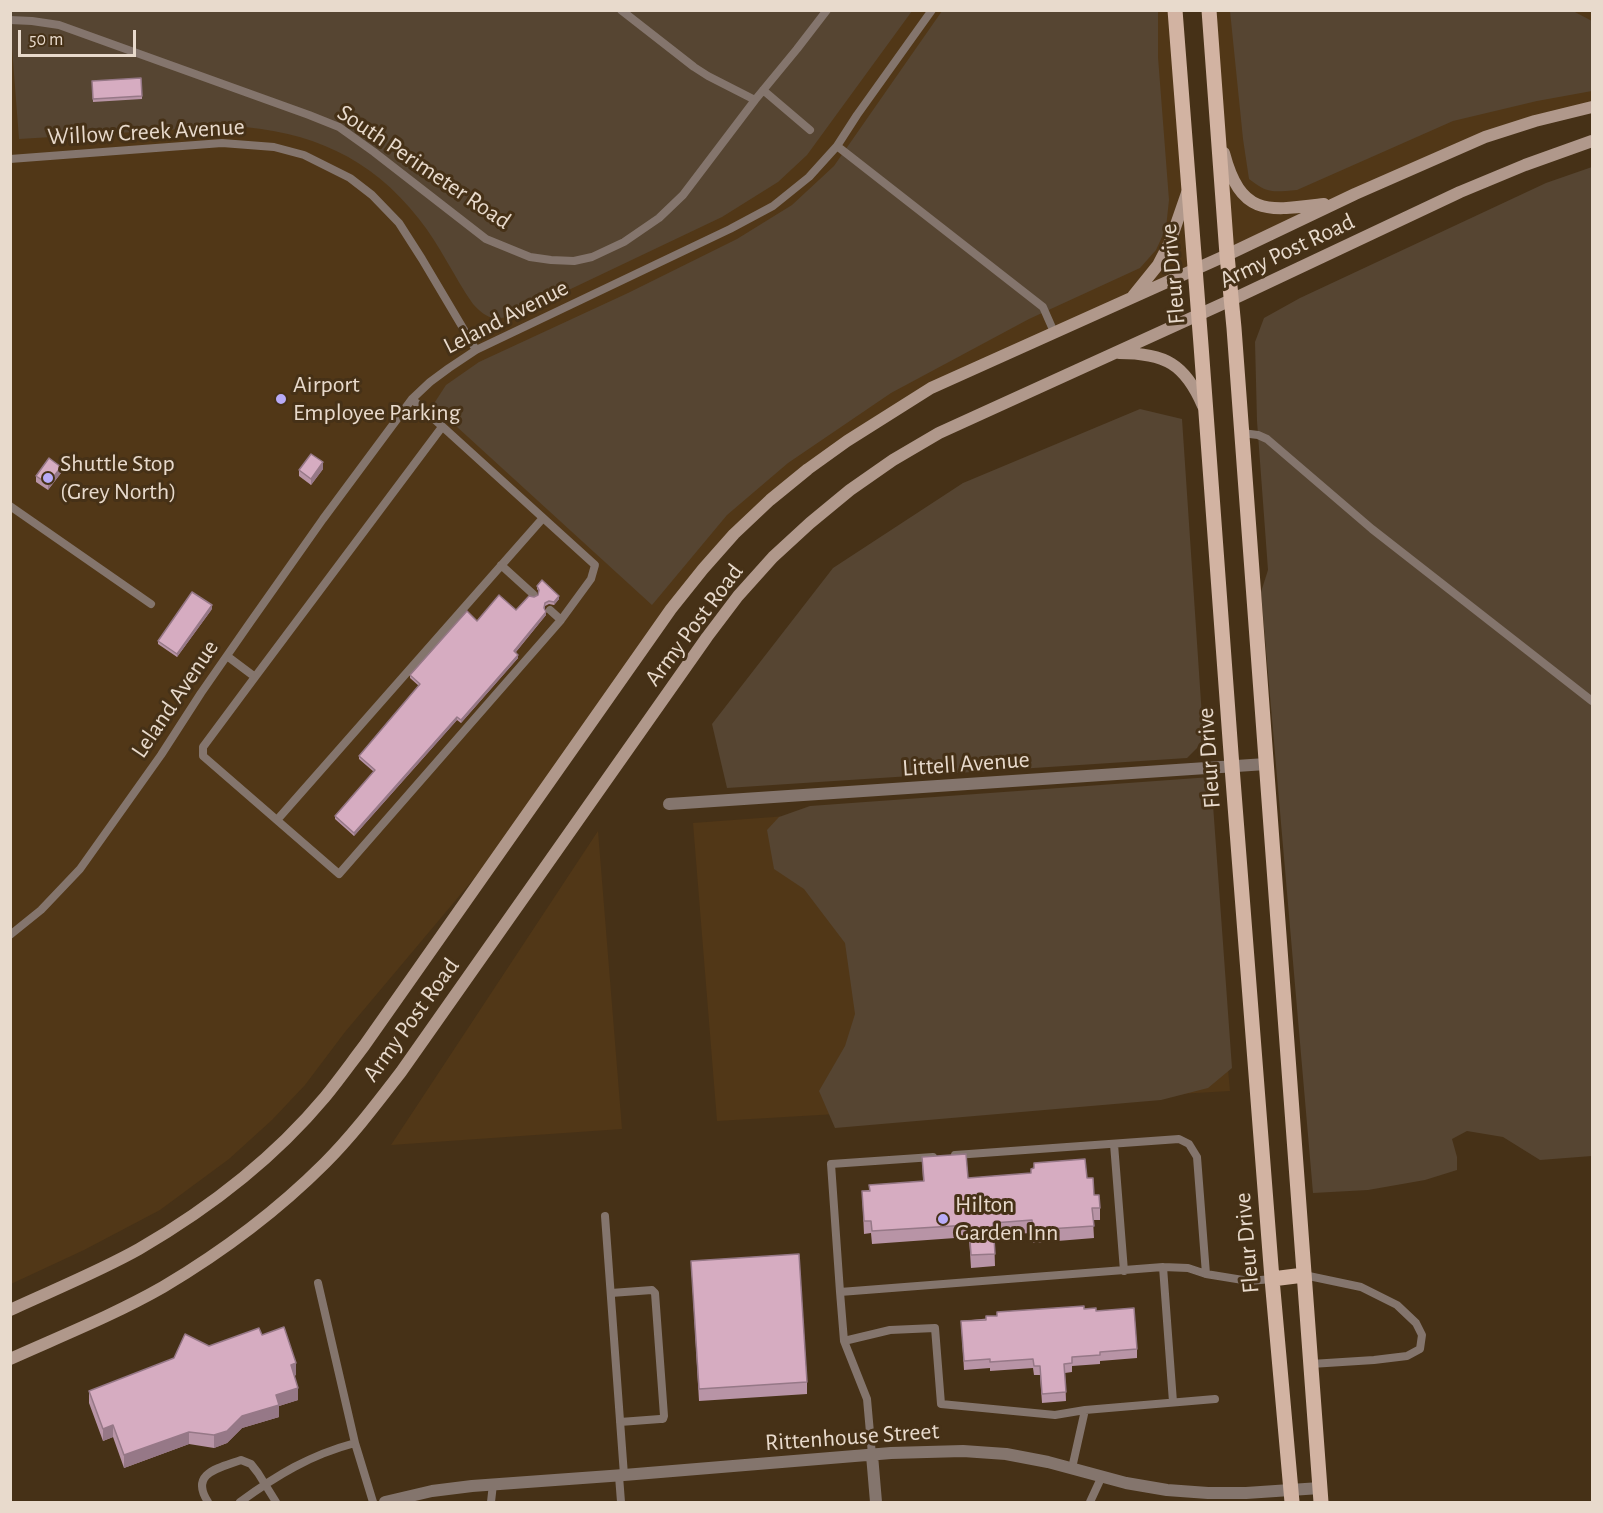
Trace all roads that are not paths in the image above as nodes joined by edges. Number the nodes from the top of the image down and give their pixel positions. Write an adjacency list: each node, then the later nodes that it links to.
1 (621, 10): 8 (lane)
2 (827, 10): 7 (lane, South Perimeter Road)
3 (932, 10): 13 (lane, Leland Avenue)
4 (1175, 10): 15 (main road, Fleur Drive)
5 (1209, 10): 10 (main road)
6 (10, 20): 8 (lane, South Perimeter Road)
7 (763, 90): 8 (lane, South Perimeter Road); 11 (lane)
8 (755, 100)
9 (1593, 107): 16 (main road, Army Post Road)
10 (1217, 128): 16 (main road); 17 (main road)
11 (810, 130)
12 (1593, 141): 20 (main road, Army Post Road)
13 (837, 146): 22 (lane); 23 (lane, Leland Avenue)
14 (10, 159): 23 (lane, Willow Creek Avenue)
15 (1189, 189): 18 (main road, Fleur Drive); 19 (main road)
16 (1338, 203): 17 (main road, Army Post Road)
17 (1227, 255): 18 (main road, Army Post Road); 20 (main road)
18 (1195, 269): 19 (main road, Army Post Road); 21 (main road, Fleur Drive)
19 (1132, 298): 22 (main road, Army Post Road)
20 (1231, 300): 21 (main road, Army Post Road); 28 (main road)
21 (1199, 315): 24 (main road, Army Post Road); 26 (main road, Fleur Drive)
22 (1054, 333): 56 (main road, Army Post Road)
23 (476, 350): 25 (lane, Leland Avenue)
24 (1115, 353): 26 (main road); 58 (main road, Army Post Road)
25 (412, 399): 27 (lane); 36 (lane, Leland Avenue)
26 (1206, 415): 40 (main road, Fleur Drive)
27 (442, 427): 30 (lane); 37 (lane)
28 (1242, 434): 38 (lane); 39 (main road)
29 (10, 506): 33 (lane)
30 (543, 518): 31 (lane); 35 (lane)
31 (501, 565): 32 (lane); 42 (lane)
32 (533, 594)
33 (150, 604)
34 (550, 610): 35 (lane)
35 (561, 620): 42 (lane)
36 (226, 656): 37 (lane); 43 (lane, Leland Avenue)
37 (255, 677): 42 (lane)
38 (1593, 701)
39 (1266, 764): 40 (street, Littell Avenue); 51 (main road)
40 (1232, 767): 41 (street, Littell Avenue); 52 (main road, Fleur Drive)
41 (669, 804)
42 (277, 820)
43 (10, 935)
44 (1114, 1144): 45 (lane); 49 (lane); 50 (lane)
45 (949, 1155)
46 (937, 1156): 54 (lane)
47 (605, 1216): 55 (lane)
48 (1163, 1267): 49 (lane); 50 (lane); 61 (lane)
49 (1124, 1271): 54 (lane)
50 (1206, 1274): 52 (lane)
51 (1304, 1275): 52 (main road); 59 (main road); 59 (lane)
52 (1272, 1279): 72 (main road, Fleur Drive)
53 (318, 1283): 64 (lane)
54 (840, 1292): 57 (lane)
55 (611, 1293): 63 (lane); 63 (lane)
56 (10, 1310)
57 (844, 1341): 62 (lane); 65 (lane)
58 (10, 1359)
59 (1311, 1364): 71 (main road)
60 (1215, 1399): 61 (lane)
61 (1173, 1402): 62 (lane)
62 (1085, 1410): 66 (lane)
63 (620, 1422): 67 (lane)
64 (355, 1443): 69 (lane); 76 (lane)
65 (872, 1455): 66 (street, Rittenhouse Street); 67 (street, Rittenhouse Street); 80 (street)
66 (1072, 1468): 68 (street, Rittenhouse Street)
67 (622, 1476): 70 (street, Rittenhouse Street); 79 (lane)
68 (1102, 1476): 72 (street, Rittenhouse Street); 81 (lane)
69 (265, 1484): 73 (lane); 74 (lane); 75 (lane)
70 (493, 1484): 77 (street, Rittenhouse Street); 78 (lane)
71 (1321, 1495): 72 (street, Rittenhouse Street)
72 (1292, 1496)
73 (208, 1503)
74 (240, 1503)
75 (276, 1503)
76 (373, 1503)
77 (385, 1503)
78 (491, 1503)
79 (621, 1503)
80 (876, 1503)
81 (1090, 1503)

